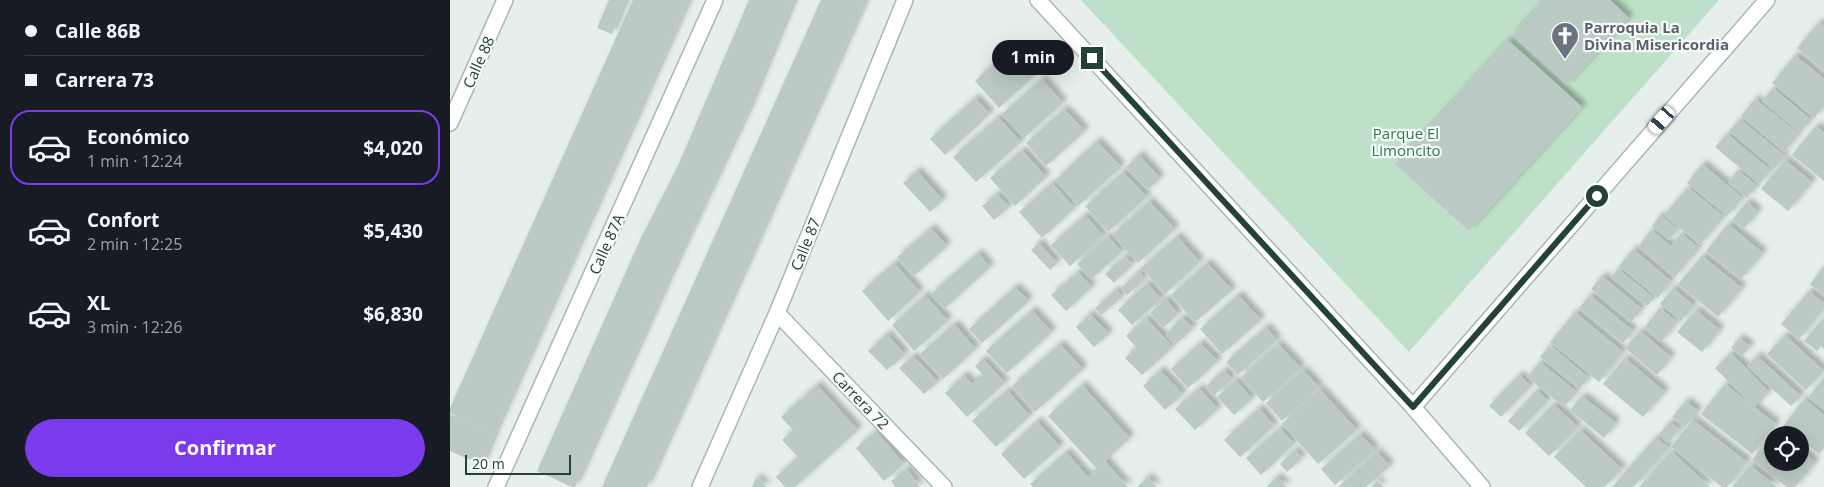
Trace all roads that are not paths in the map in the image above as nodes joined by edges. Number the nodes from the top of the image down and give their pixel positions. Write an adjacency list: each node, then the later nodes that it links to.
1 (505, 0): 6 (street, Calle 88)
2 (715, 0): 9 (street, Calle 87A)
3 (905, 0): 7 (street, Calle 87)
4 (1038, 0): 8 (street)
5 (1767, 0): 8 (street)
6 (450, 123)
7 (777, 313): 10 (street, Calle 87); 11 (street, Carrera 72)
8 (1413, 407): 12 (street)
9 (496, 487)
10 (700, 487)
11 (944, 487)
12 (1482, 487)

